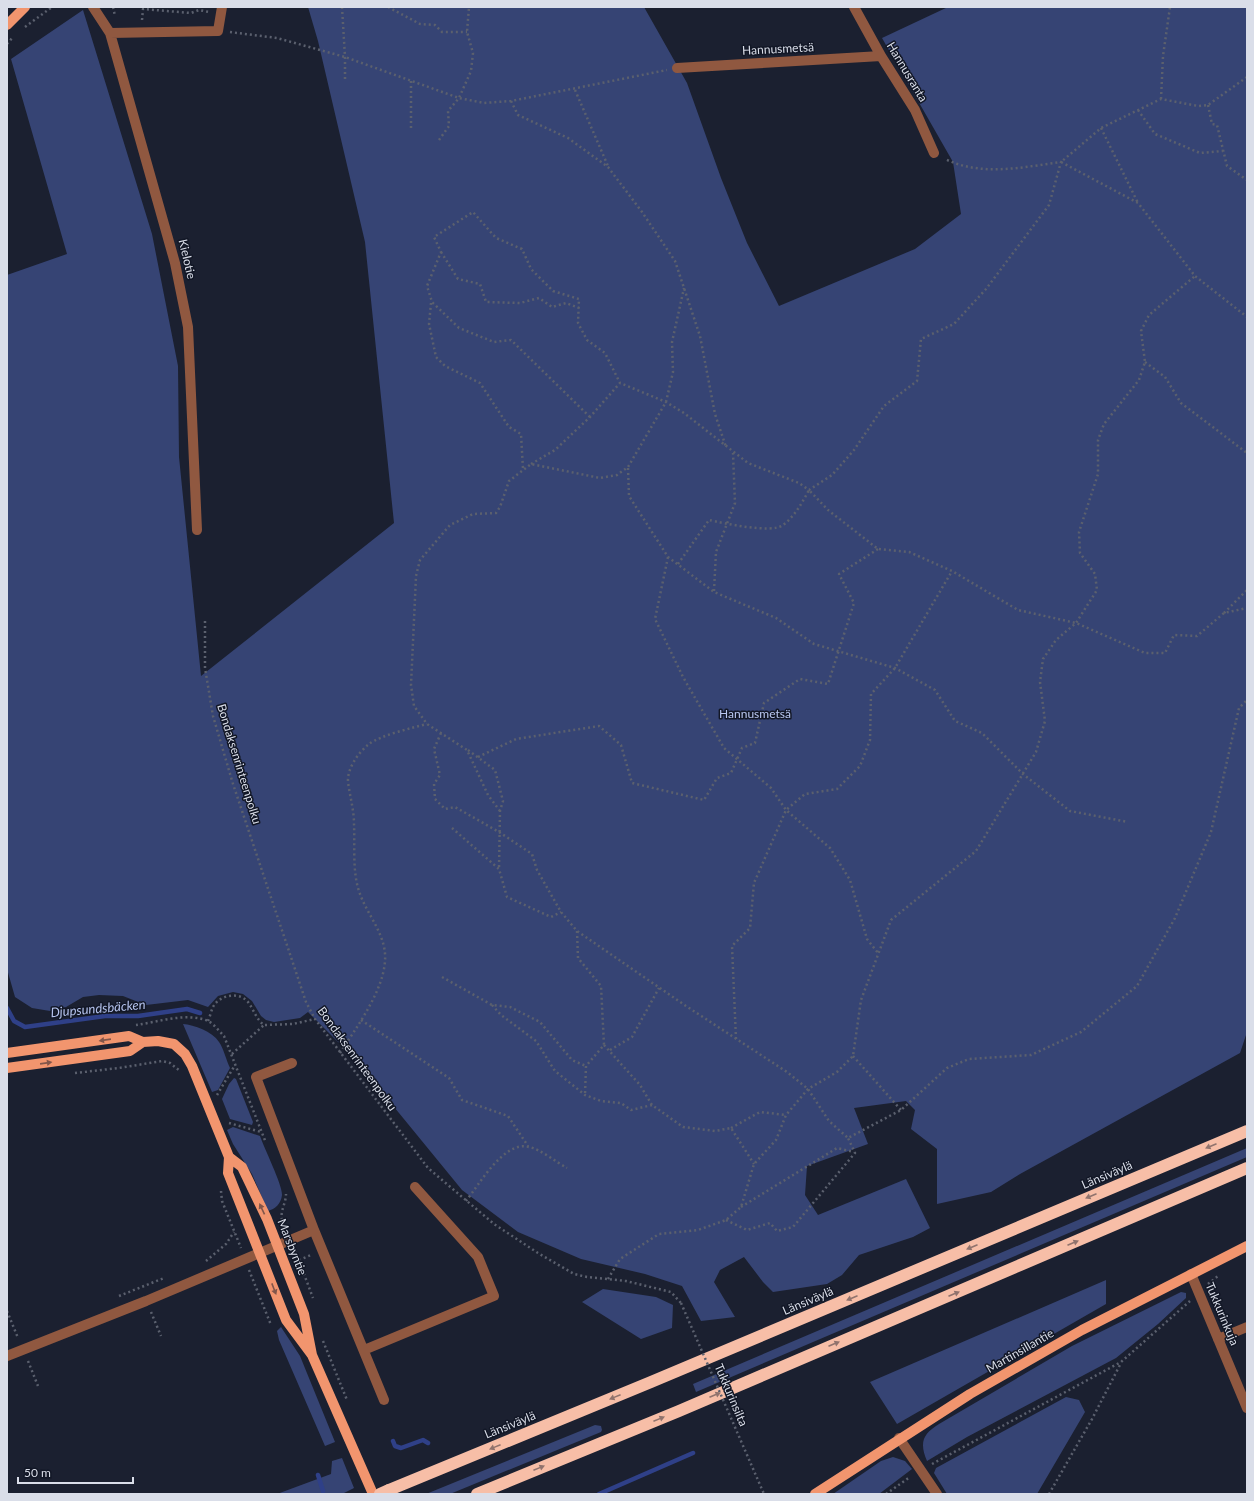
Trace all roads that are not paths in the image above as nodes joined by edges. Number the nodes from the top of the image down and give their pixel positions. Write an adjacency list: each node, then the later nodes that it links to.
1 (25, 7): 5 (main road)
2 (93, 7): 6 (street, Kielotie)
3 (854, 7): 7 (street, Hannusranta)
4 (221, 10): 6 (street)
5 (7, 25)
6 (110, 33): 10 (street, Kielotie)
7 (881, 56): 8 (street, Hannusmetsä); 9 (street, Hannusranta)
8 (677, 68)
9 (934, 153)
10 (197, 530)
11 (143, 1042): 12 (main road, Marsbyntie, one-way to 12); 14 (main road, Marsbyntie, one-way to 11); 16 (main road, Marsbyntie)
12 (7, 1053)
13 (292, 1063): 19 (street)
14 (7, 1068)
15 (1247, 1130): 32 (highway, Länsiväylä, one-way to 32)
16 (229, 1157): 20 (main road, Marsbyntie, one-way to 16); 22 (main road, Marsbyntie)
17 (1247, 1168): 34 (highway, one-way to 17)
18 (415, 1187): 27 (street)
19 (314, 1230): 20 (street); 27 (street)
20 (277, 1245): 22 (street); 28 (main road, Marsbyntie)
21 (1247, 1246): 23 (main road, Martinsillantie)
22 (260, 1252): 26 (street); 28 (main road, Marsbyntie, one-way to 28)
23 (1191, 1274): 25 (street, Tukkurinkuja); 31 (main road, Martinsillantie)
24 (1247, 1327): 25 (street)
25 (1218, 1339): 30 (street, Tukkurinkuja)
26 (9, 1349)
27 (364, 1350): 29 (street)
28 (312, 1355): 33 (main road, Marsbyntie)
29 (384, 1400)
30 (1247, 1408)
31 (899, 1438): 35 (main road, Martinsillantie); 36 (street)
32 (384, 1492)
33 (373, 1494)
34 (477, 1494)
35 (815, 1494)
36 (937, 1494)

